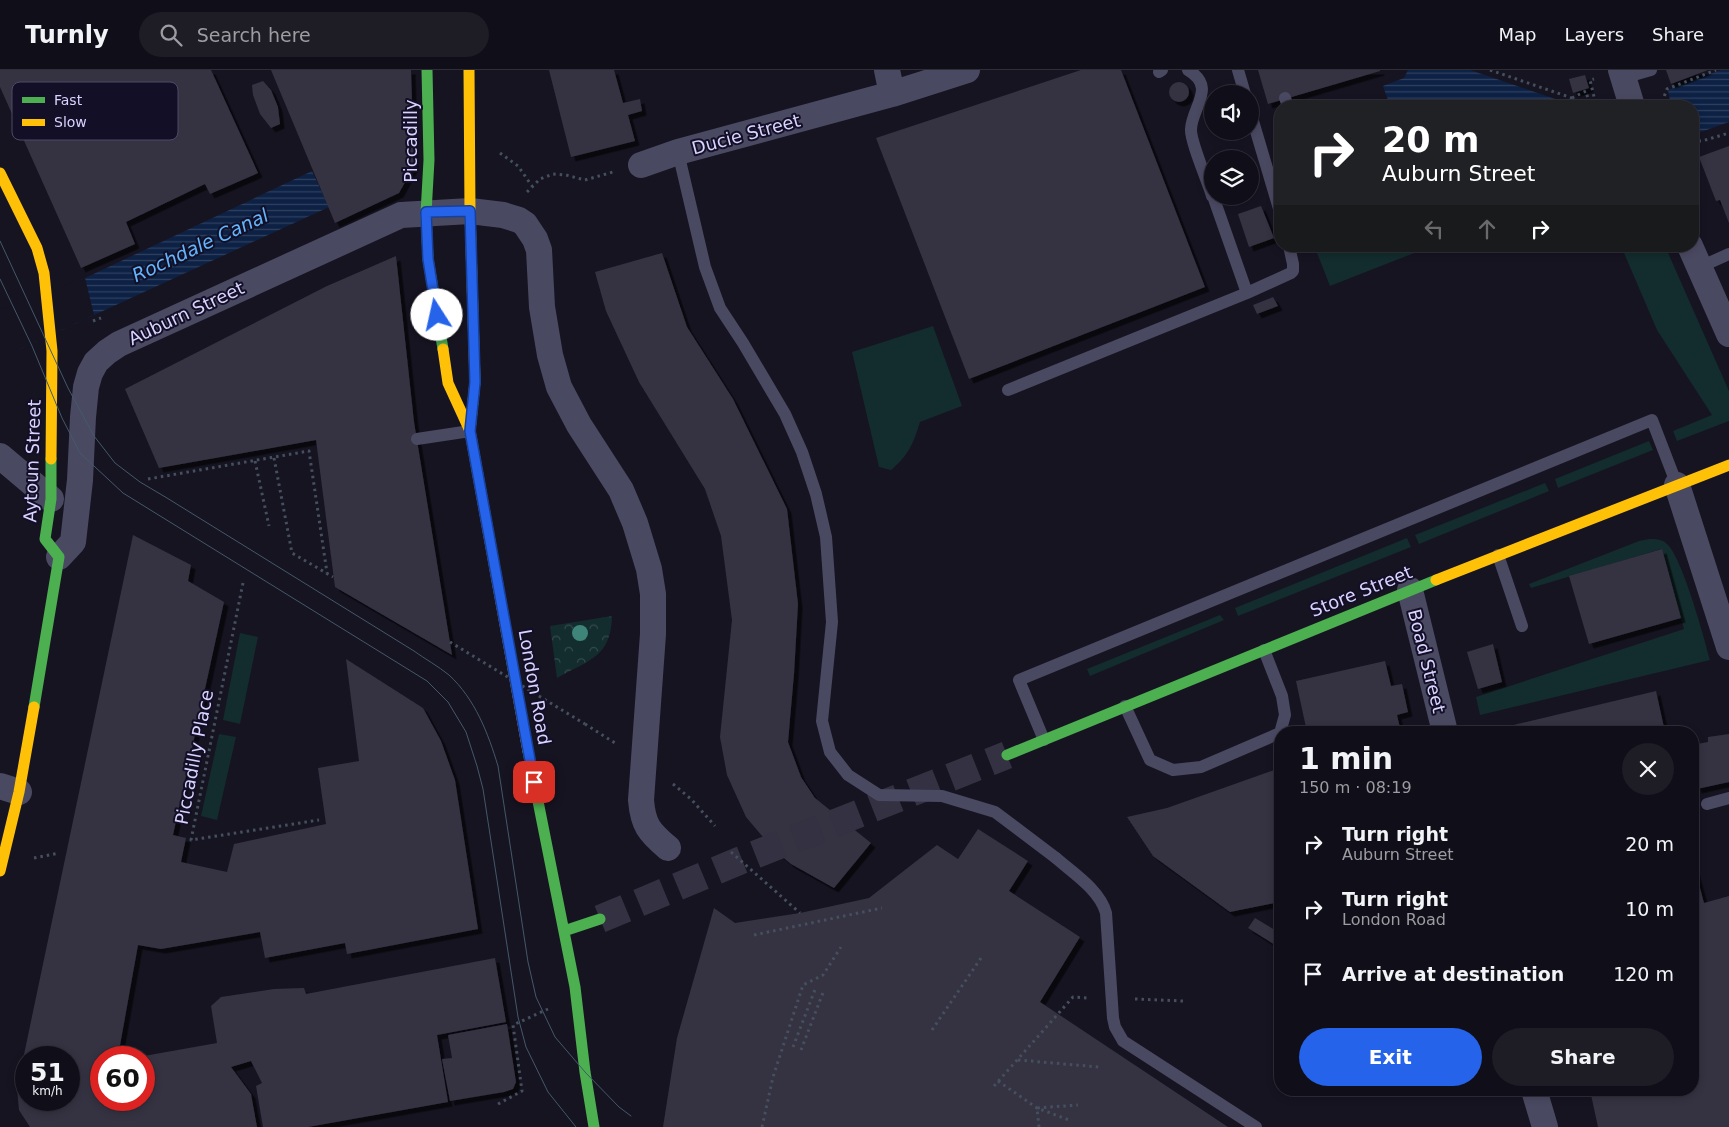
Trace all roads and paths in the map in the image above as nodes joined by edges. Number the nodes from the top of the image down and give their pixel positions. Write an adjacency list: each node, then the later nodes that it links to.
1 (427, 70): 30 (main road, Piccadilly)
2 (469, 70): 18 (main road)
3 (967, 70): 9 (street, Ducie Street)
4 (1188, 70): 24 (lane)
5 (1238, 70): 11 (lane)
6 (1490, 70): 12 (path)
7 (1651, 70): 10 (lane)
8 (1716, 70): 16 (path)
9 (889, 82): 21 (street, Ducie Street)
10 (1620, 84): 15 (path)
11 (1242, 85)
12 (1572, 98): 13 (path); 14 (path)
13 (1574, 100)
14 (1588, 100)
15 (1595, 100)
16 (1663, 100)
17 (1729, 133): 20 (path)
18 (470, 139): 25 (path); 29 (main road)
19 (1259, 140): 27 (lane)
20 (1699, 141)
21 (678, 152): 22 (street, Ducie Street); 82 (lane, bridge)
22 (640, 165): 25 (path)
23 (0, 172): 45 (main road, Aytoun Street)
24 (1204, 172)
25 (532, 186): 26 (path)
26 (528, 190)
27 (1274, 192)
28 (1215, 205): 34 (lane)
29 (470, 211): 30 (street, Auburn Street); 37 (main road, London Road); 70 (street)
30 (426, 212): 37 (main road, London Road); 48 (street, Auburn Street)
31 (1290, 252): 34 (lane)
32 (1729, 254): 33 (lane)
33 (1695, 257): 35 (street)
34 (1248, 293): 36 (lane)
35 (1729, 334)
36 (1008, 390)
37 (470, 431): 38 (lane); 76 (main road, London Road)
38 (417, 439)
39 (0, 456): 45 (street)
40 (274, 458): 41 (path); 49 (path); 49 (path)
41 (255, 461): 43 (path); 46 (path)
42 (1729, 465): 44 (main road, Store Street)
43 (148, 480)
44 (1678, 485): 47 (main road, Store Street); 55 (street); 61 (lane)
45 (51, 499): 48 (main road, Aytoun Street)
46 (269, 526)
47 (1498, 555): 52 (main road, Store Street); 53 (lane)
48 (59, 557): 65 (main road)
49 (328, 573): 50 (path)
50 (333, 577)
51 (243, 583): 68 (path, Piccadilly Place)
52 (1410, 590): 56 (main road, Store Street); 59 (street, Boad Street)
53 (1522, 626)
54 (450, 642): 62 (path, bridge)
55 (1729, 647)
56 (1264, 650): 57 (main road, Store Street); 58 (lane)
57 (1125, 706): 60 (lane); 61 (main road, Store Street)
58 (1282, 726)
59 (1444, 726)
60 (1274, 736)
61 (1044, 740): 63 (main road, Store Street)
62 (618, 745)
63 (1007, 755)
64 (672, 784): 69 (path)
65 (9, 789): 72 (main road)
66 (1729, 798): 67 (lane)
67 (1707, 804)
68 (319, 820)
69 (715, 826)
70 (668, 848)
71 (731, 852): 74 (path)
72 (0, 871)
73 (882, 908): 77 (path)
74 (800, 912)
75 (600, 919): 76 (main road)
76 (564, 931): 97 (main road, London Road)
77 (754, 936)
78 (841, 947): 98 (path)
79 (981, 958): 85 (path)
80 (816, 988): 86 (path)
81 (824, 990): 87 (path)
82 (1111, 998): 83 (path); 88 (path); 100 (lane, bridge)
83 (1183, 1001)
84 (553, 1007): 93 (path)
85 (932, 1030)
86 (794, 1047)
87 (801, 1050)
88 (1017, 1060): 89 (path); 90 (path)
89 (1099, 1067)
90 (998, 1081): 91 (path); 95 (path)
91 (994, 1086)
92 (1536, 1096): 101 (street)
93 (498, 1104)
94 (1078, 1105): 95 (path)
95 (1037, 1108): 96 (path); 99 (path)
96 (1069, 1120)
97 (594, 1127)
98 (762, 1127)
99 (1039, 1127)
100 (1256, 1127)
101 (1545, 1127)

